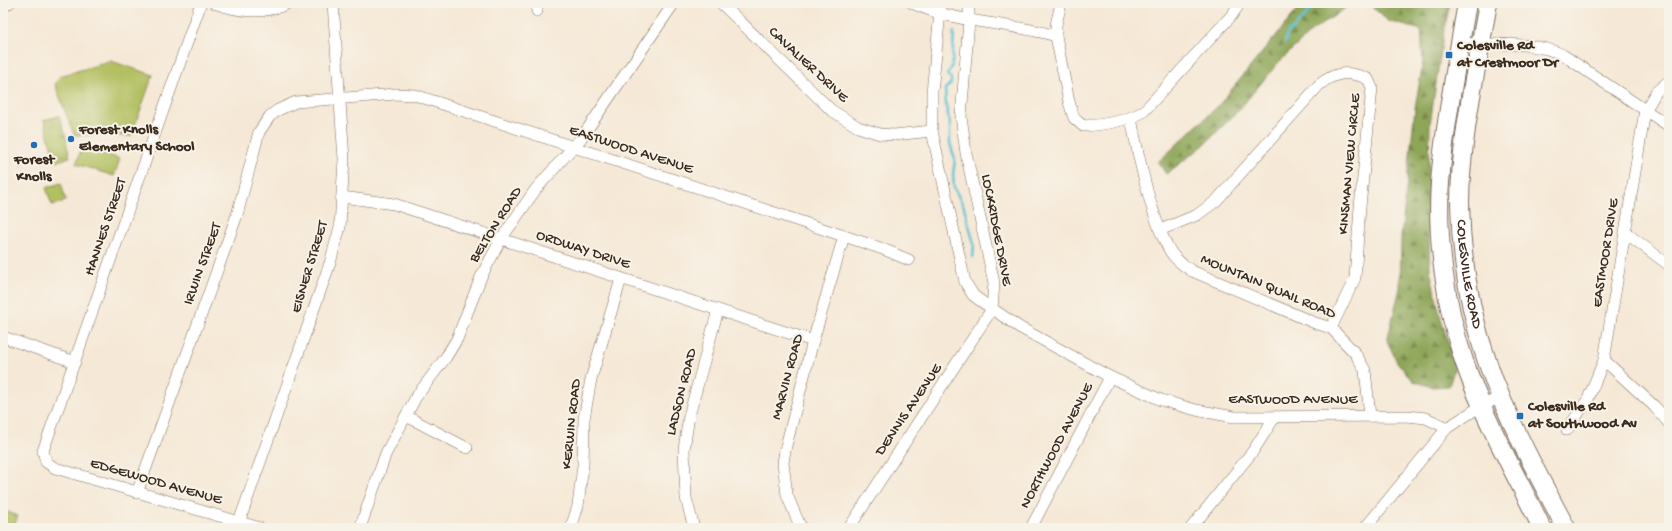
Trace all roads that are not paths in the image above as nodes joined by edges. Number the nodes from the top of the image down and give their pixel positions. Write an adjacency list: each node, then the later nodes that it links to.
1 (9, 3): 14 (street)
2 (201, 3): 41 (street, HANNES STREET)
3 (214, 3): 4 (street)
4 (289, 3)
5 (333, 3): 21 (street, EISNER STREET)
6 (674, 3): 26 (street, BELTON ROAD)
7 (720, 3): 25 (street, CAVALIER DRIVE)
8 (912, 3): 15 (street)
9 (969, 3): 16 (street, LOCKRIDGE DRIVE)
10 (1061, 3): 17 (street)
11 (1240, 3): 23 (street)
12 (1467, 3): 18 (highway, COLESVILLE ROAD)
13 (1488, 3): 19 (highway, COLESVILLE ROAD)
14 (3, 7)
15 (940, 7): 16 (street); 25 (street, LOCKRIDGE DRIVE)
16 (969, 21): 17 (street); 35 (street, LOCKRIDGE DRIVE)
17 (1056, 36): 23 (street)
18 (1460, 43): 19 (street); 44 (highway, COLESVILLE ROAD)
19 (1481, 45): 22 (street); 43 (highway, COLESVILLE ROAD)
20 (1669, 81): 22 (street, EASTMOOR DRIVE)
21 (340, 98): 26 (street, EASTWOOD AVENUE); 27 (street, EISNER STREET); 53 (street, IRWIN STREET)
22 (1645, 111): 24 (street); 29 (street, EASTMOOR DRIVE)
23 (1131, 118): 28 (street, MOUNTAIN QUAIL ROAD)
24 (1669, 126)
25 (932, 131): 35 (street, LOCKRIDGE DRIVE)
26 (573, 147): 30 (street, EASTWOOD AVENUE); 31 (street, BELTON ROAD)
27 (342, 197): 31 (street, ORDWAY DRIVE); 55 (street, EISNER STREET)
28 (1160, 230): 37 (street, MOUNTAIN QUAIL ROAD); 37 (street, KINSMAN VIEW CIRCLE)
29 (1626, 233): 33 (street); 40 (street, EASTMOOR DRIVE)
30 (844, 236): 32 (street, EASTWOOD AVENUE); 39 (street, MARVIN ROAD)
31 (501, 239): 34 (street, ORDWAY DRIVE); 45 (street, BELTON ROAD)
32 (909, 260)
33 (1669, 265)
34 (621, 279): 36 (street, ORDWAY DRIVE); 59 (street, KERWIN ROAD)
35 (992, 309): 42 (street, EASTWOOD AVENUE); 61 (street, DENNIS AVENUE)
36 (718, 310): 39 (street, ORDWAY DRIVE); 60 (street, LADSON ROAD)
37 (1331, 328): 46 (street, MOUNTAIN QUAIL ROAD)
38 (3, 337): 41 (street)
39 (812, 341): 56 (street, MARVIN ROAD)
40 (1604, 360): 48 (street); 50 (street, EASTMOOR DRIVE)
41 (75, 362): 52 (street, HANNES STREET)
42 (1110, 377): 47 (street, EASTWOOD AVENUE); 62 (street, NORTHWOOD AVENUE)
43 (1501, 397): 44 (street); 66 (highway, COLESVILLE ROAD)
44 (1481, 406): 49 (street); 65 (highway, COLESVILLE ROAD)
45 (406, 416): 51 (street); 58 (street, BELTON ROAD)
46 (1370, 416): 47 (street, EASTWOOD AVENUE); 49 (street, EASTWOOD AVENUE)
47 (1274, 418): 63 (street)
48 (1669, 423)
49 (1447, 428): 54 (street)
50 (1567, 430)
51 (467, 448)
52 (46, 462): 53 (street, EDGEWOOD AVENUE)
53 (137, 493): 55 (street, EDGEWOOD AVENUE)
54 (1376, 524): 64 (street)
55 (238, 525): 57 (street, EDGEWOOD AVENUE)
56 (801, 527)
57 (260, 528)
58 (360, 528)
59 (571, 528)
60 (694, 528)
61 (849, 528)
62 (1031, 528)
63 (1191, 528)
64 (1365, 528)
65 (1542, 528)
66 (1566, 528)

